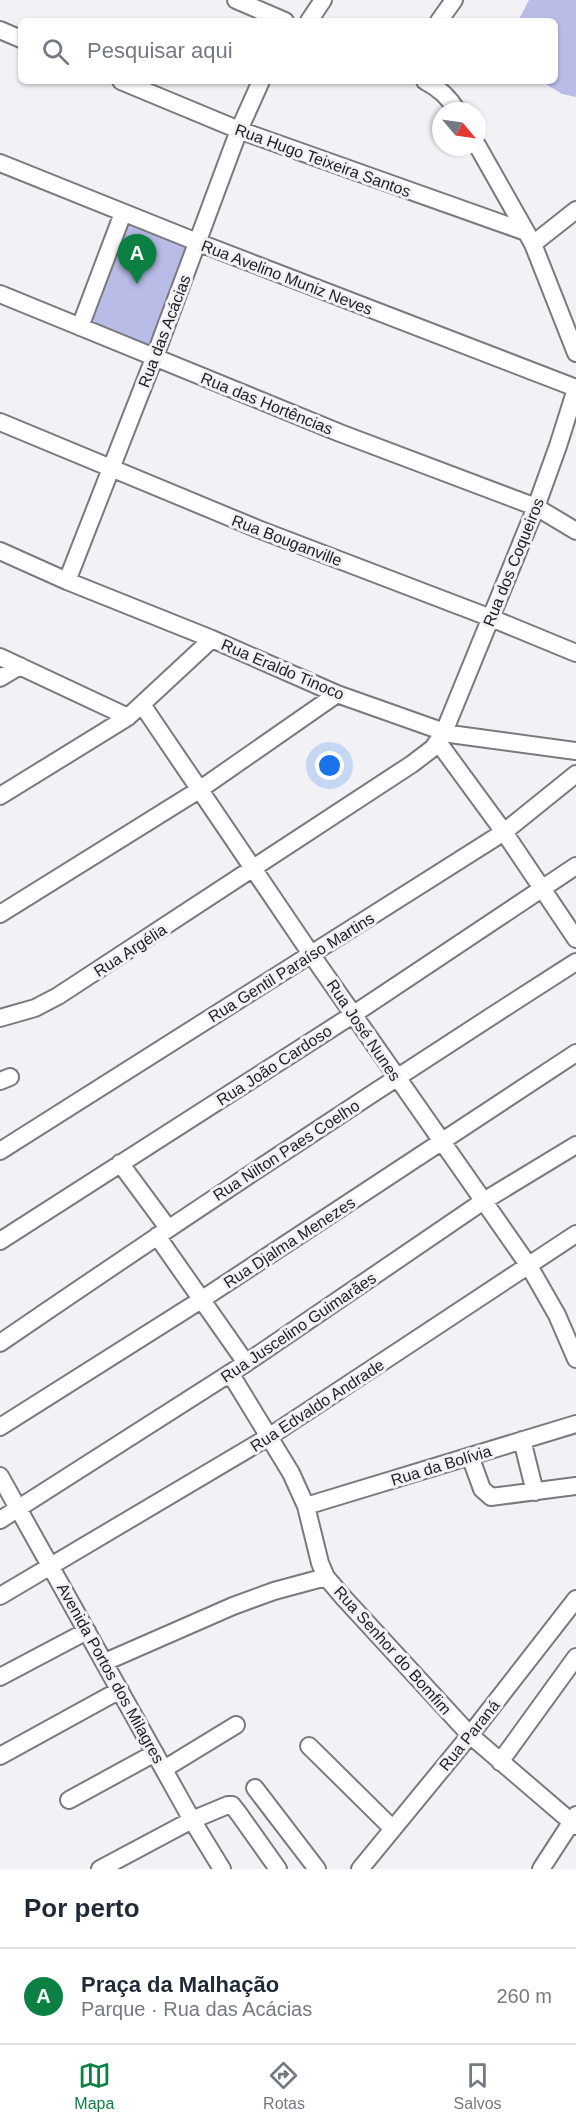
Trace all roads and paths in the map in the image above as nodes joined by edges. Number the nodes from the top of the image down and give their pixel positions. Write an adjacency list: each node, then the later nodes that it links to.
1 (236, 0): 4 (street)
2 (323, 0): 5 (street)
3 (454, 0): 6 (street)
4 (278, 18)
5 (311, 18)
6 (441, 18)
7 (0, 30): 8 (street)
8 (18, 38)
9 (128, 84): 13 (street, Rua Hugo Teixeira Santos)
10 (260, 84): 13 (street, Rua das Acácias)
11 (430, 84): 12 (street)
12 (450, 102)
13 (239, 130): 18 (street, Rua Hugo Teixeira Santos); 19 (street, Rua das Acácias)
14 (483, 156): 18 (street)
15 (0, 164): 17 (street, Rua Avelino Muniz Neves)
16 (576, 210): 18 (street)
17 (123, 213): 19 (street, Rua Avelino Muniz Neves); 21 (street)
18 (530, 238): 22 (street)
19 (197, 242): 23 (street, Rua das Acácias); 24 (street, Rua Avelino Muniz Neves)
20 (0, 294): 21 (street, Rua das Hortências)
21 (80, 327): 23 (street, Rua das Hortências)
22 (576, 353)
23 (155, 356): 26 (street, Rua das Acácias); 27 (street, Rua das Hortências)
24 (576, 388): 27 (street, Rua dos Coqueiros)
25 (0, 422): 26 (street, Rua Bouganville)
26 (111, 468): 30 (street, Rua das Acácias); 31 (street, Rua Bouganville)
27 (536, 507): 28 (street, Rua das Hortências); 31 (street, Rua dos Coqueiros)
28 (576, 531)
29 (0, 551): 30 (street, Rua Eraldo Tinoco)
30 (67, 581): 32 (street, Rua Eraldo Tinoco)
31 (491, 618): 33 (street, Rua Bouganville); 40 (street, Rua dos Coqueiros)
32 (212, 639): 37 (street, Rua Eraldo Tinoco); 38 (street)
33 (576, 653)
34 (0, 657): 35 (street)
35 (20, 666): 36 (street); 39 (street)
36 (0, 678)
37 (337, 694): 40 (street, Rua Eraldo Tinoco); 43 (street)
38 (142, 706): 39 (street); 43 (street, Rua José Nunes)
39 (128, 717): 44 (street)
40 (441, 737): 41 (street, Rua Eraldo Tinoco); 45 (street); 47 (street, Rua Argélia)
41 (576, 750)
42 (576, 774): 45 (street, Rua Gentil Paraíso Martins)
43 (199, 790): 47 (street, Rua José Nunes); 49 (street)
44 (0, 796)
45 (504, 832): 48 (street); 51 (street, Rua Gentil Paraíso Martins)
46 (576, 866): 48 (street, Rua João Cardoso)
47 (254, 869): 51 (street, Rua José Nunes); 54 (street, Rua Argélia)
48 (543, 890): 50 (street); 53 (street, Rua João Cardoso)
49 (0, 914)
50 (576, 939)
51 (311, 954): 53 (street, Rua José Nunes); 59 (street, Rua Gentil Paraíso Martins)
52 (576, 962): 56 (street, Rua Nilton Paes Coelho)
53 (354, 1014): 56 (street, Rua José Nunes); 60 (street, Rua João Cardoso)
54 (0, 1018)
55 (576, 1053): 57 (street, Rua Djalma Menezes)
56 (396, 1077): 57 (street, Rua José Nunes); 62 (street, Rua Nilton Paes Coelho)
57 (441, 1142): 61 (street, Rua José Nunes); 66 (street, Rua Djalma Menezes)
58 (576, 1145): 61 (street, Rua Juscelino Guimarães)
59 (0, 1151)
60 (120, 1163): 62 (street); 64 (street, Rua João Cardoso)
61 (482, 1202): 65 (street, Rua José Nunes); 69 (street, Rua Juscelino Guimarães)
62 (163, 1232): 66 (street); 67 (street, Rua Nilton Paes Coelho)
63 (576, 1234): 65 (street, Rua Edvaldo Andrade)
64 (0, 1241)
65 (528, 1266): 68 (street, Rua José Nunes); 73 (street, Rua Edvaldo Andrade)
66 (201, 1300): 69 (street); 72 (street, Rua Djalma Menezes)
67 (0, 1343)
68 (576, 1359)
69 (246, 1363): 70 (street, Rua Juscelino Guimarães)
70 (230, 1373): 73 (street, Rua Senhor do Bomfim); 80 (street, Rua Juscelino Guimarães)
71 (576, 1424): 74 (street, Rua da Bolívia)
72 (0, 1427)
73 (270, 1436): 79 (street, Rua Senhor do Bomfim); 82 (street, Rua Edvaldo Andrade)
74 (522, 1440): 75 (street, Rua da Bolívia); 78 (street)
75 (470, 1456): 78 (street); 79 (street, Rua da Bolívia)
76 (0, 1476): 80 (street, Avenida Portos dos Milagres)
77 (576, 1486): 78 (street)
78 (535, 1492)
79 (306, 1506): 83 (street, Rua Senhor do Bomfim)
80 (19, 1510): 81 (street, Rua Juscelino Guimarães); 82 (street, Avenida Portos dos Milagres)
81 (0, 1520)
82 (51, 1566): 84 (street, Rua Edvaldo Andrade); 86 (street, Avenida Portos dos Milagres)
83 (326, 1577): 88 (street); 92 (street, Rua Senhor do Bomfim)
84 (0, 1596)
85 (576, 1599): 92 (street, Rua Paraná)
86 (87, 1630): 88 (street, Avenida Portos dos Milagres); 89 (street)
87 (576, 1657): 96 (street)
88 (105, 1662): 90 (street, Avenida Portos dos Milagres)
89 (0, 1677)
90 (120, 1690): 94 (street, Avenida Portos dos Milagres); 95 (street)
91 (236, 1725): 97 (street)
92 (470, 1735): 96 (street, Rua Senhor do Bomfim); 102 (street, Rua Paraná)
93 (309, 1746): 102 (street)
94 (155, 1753): 97 (street, Avenida Portos dos Milagres); 99 (street)
95 (0, 1756)
96 (500, 1762): 101 (street, Rua Senhor do Bomfim)
97 (164, 1769): 100 (street, Avenida Portos dos Milagres)
98 (255, 1788): 106 (street)
99 (69, 1800)
100 (192, 1820): 103 (street); 104 (street, Avenida Portos dos Milagres); 105 (street)
101 (574, 1821): 108 (street)
102 (393, 1829): 107 (street, Rua Paraná)
103 (100, 1869)
104 (222, 1869)
105 (278, 1869)
106 (317, 1869)
107 (360, 1869)
108 (541, 1869)

